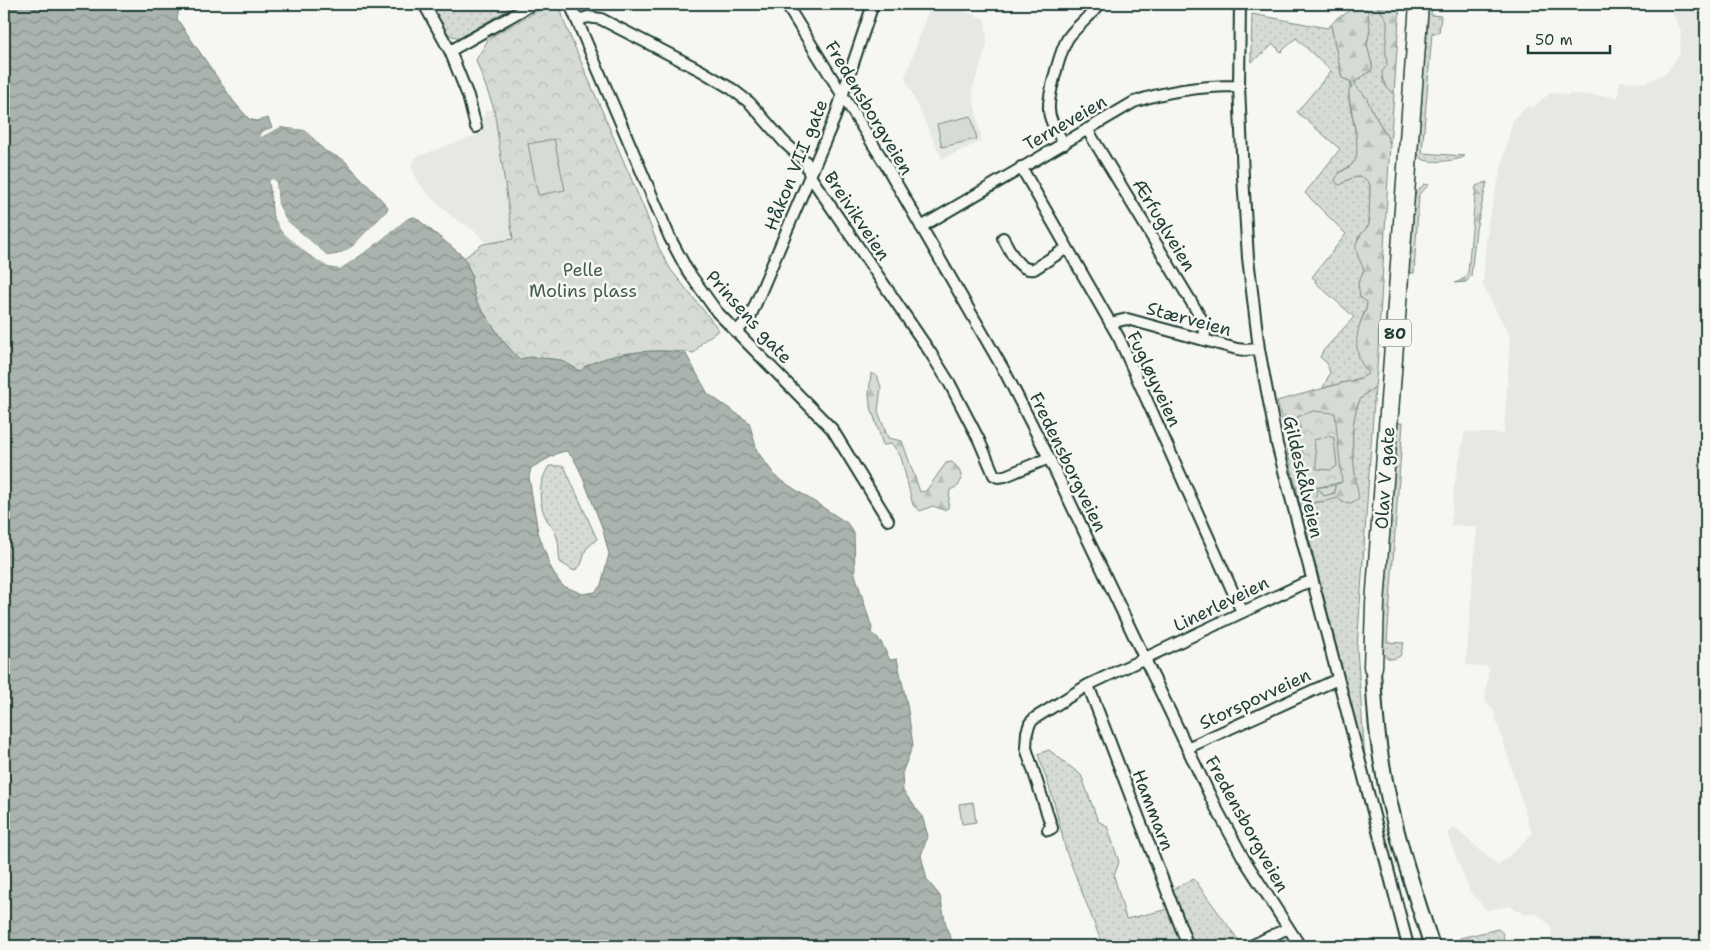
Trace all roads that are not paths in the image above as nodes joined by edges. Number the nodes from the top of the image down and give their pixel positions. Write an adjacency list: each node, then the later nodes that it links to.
1 (424, 4): 10 (street)
2 (533, 4): 10 (street)
3 (570, 4): 9 (street, Prinsens gate)
4 (786, 4): 12 (street, Fredensborgveien)
5 (873, 4): 12 (street, Håkon VII gate)
6 (1099, 4): 15 (street)
7 (1240, 4): 11 (street, Gildeskålveien)
8 (1419, 4): 30 (highway, Olav V gate / 80)
9 (578, 20): 17 (street, Breivikveien); 22 (street, Prinsens gate)
10 (450, 50): 13 (street)
11 (1239, 86): 14 (street, Terneveien); 24 (street, Gildeskålveien)
12 (841, 95): 17 (street, Håkon VII gate); 18 (street, Fredensborgveien)
13 (476, 127)
14 (1087, 129): 15 (street, Terneveien); 23 (street, Ærfuglveien)
15 (1064, 144): 16 (street, Terneveien)
16 (1021, 167): 18 (street, Terneveien); 20 (street, Fugløyveien)
17 (810, 176): 22 (street, Håkon VII gate); 25 (street, Breivikveien)
18 (921, 227): 25 (street, Fredensborgveien)
19 (1003, 238): 20 (street)
20 (1067, 248): 21 (street, Fugløyveien)
21 (1110, 323): 23 (street, Stærveien); 28 (street, Fugløyveien)
22 (736, 332): 26 (street, Prinsens gate)
23 (1205, 339): 24 (street, Stærveien)
24 (1259, 349): 27 (street, Gildeskålveien)
25 (1050, 458): 29 (street, Fredensborgveien)
26 (888, 520)
27 (1312, 581): 28 (street, Linerleveien); 31 (street, Gildeskålveien)
28 (1242, 612): 29 (street, Linerleveien)
29 (1144, 659): 32 (street); 33 (street, Fredensborgveien)
30 (1373, 667): 40 (street, Olav V gate)
31 (1338, 679): 33 (street, Storspovveien); 39 (street, Gildeskålveien)
32 (1088, 685): 34 (street); 36 (street, Hammarn)
33 (1187, 748): 35 (street, Fredensborgveien)
34 (1048, 830)
35 (1288, 928): 37 (street); 38 (street, Fredensborgveien)
36 (1188, 946)
37 (1251, 946)
38 (1300, 946)
39 (1408, 946)
40 (1432, 946)

